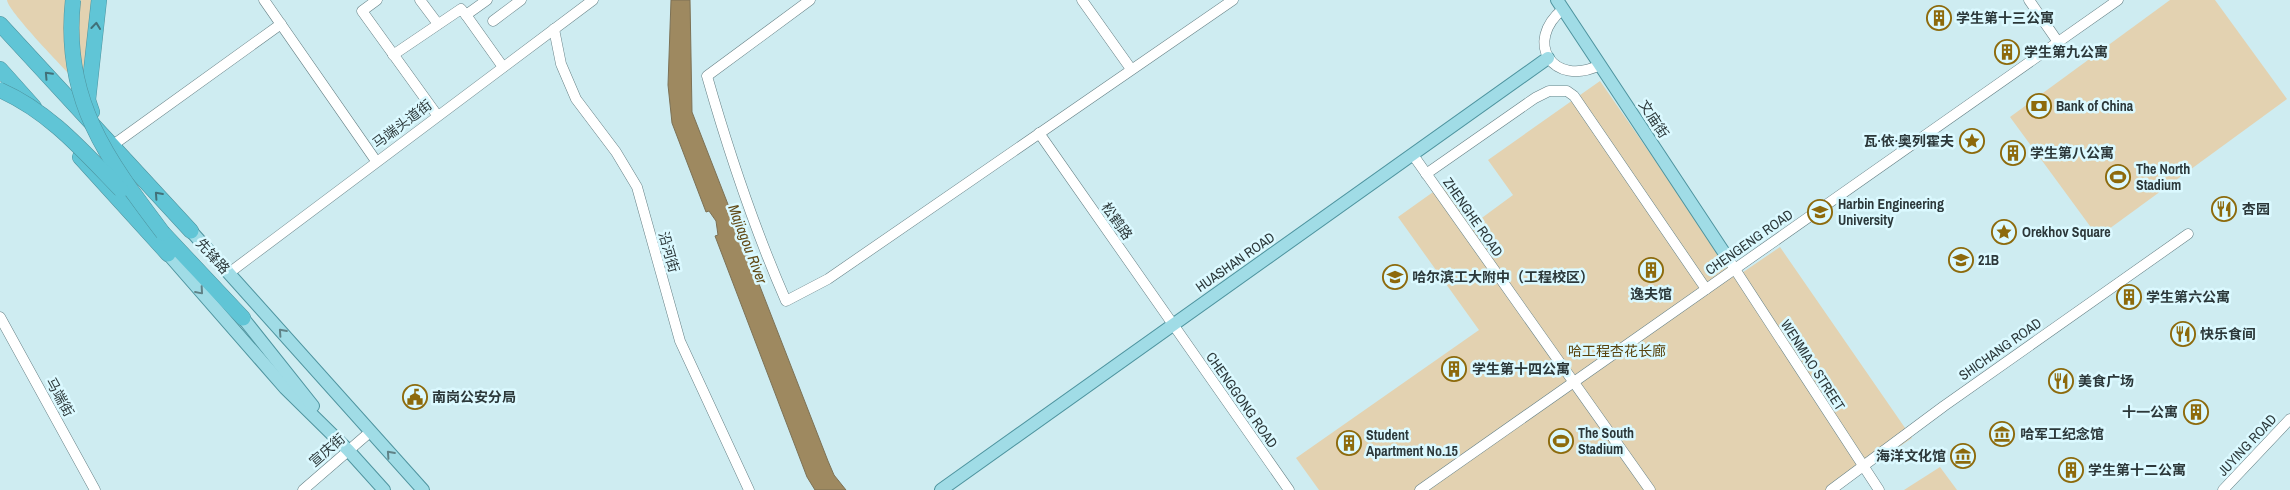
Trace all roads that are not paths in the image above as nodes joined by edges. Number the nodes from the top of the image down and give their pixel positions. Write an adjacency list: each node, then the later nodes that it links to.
1 (73, 0): 38 (highway, bridge)
2 (99, 0): 31 (highway, one-way to 2)
3 (264, 0): 19 (street)
4 (377, 0): 14 (street)
5 (420, 0): 20 (street)
6 (487, 0): 16 (street)
7 (521, 0): 17 (street)
8 (593, 0): 21 (street, 马端头道街)
9 (810, 0): 32 (street)
10 (1082, 0): 28 (street)
11 (1233, 0): 28 (street)
12 (2029, 0): 22 (street)
13 (2118, 0): 22 (street, CHENGENG ROAD)
14 (362, 4): 23 (street)
15 (1560, 4): 24 (street); 25 (main road, 文庙街)
16 (466, 15): 20 (street); 26 (street)
17 (493, 21)
18 (0, 24): 31 (highway, 先锋路, one-way to 18)
19 (280, 24): 33 (street); 35 (street)
20 (438, 24): 23 (street)
21 (554, 29): 26 (street, 马端头道街); 57 (street, 沿河街)
22 (2058, 42): 42 (street, CHENGENG ROAD)
23 (394, 55): 30 (street)
24 (1548, 58): 25 (street); 34 (main road, HUASHAN ROAD)
25 (1600, 65): 41 (main road, 文庙街)
26 (503, 67): 30 (street, 马端头道街)
27 (0, 69): 40 (highway)
28 (1131, 69): 32 (street)
29 (0, 90): 38 (highway, bridge)
30 (437, 116): 35 (street, 马端头道街)
31 (96, 126): 33 (highway, 先锋路)
32 (1038, 133): 47 (street, 松鹤路)
33 (113, 145): 37 (highway, 先锋路, one-way to 33)
34 (1413, 154): 36 (street, ZHENGHE ROAD); 47 (main road, HUASHAN ROAD)
35 (376, 160): 43 (street, 马端头道街)
36 (1426, 174): 44 (street); 48 (street, ZHENGHE ROAD)
37 (191, 231): 43 (main road, 先锋路)
38 (164, 233): 46 (highway)
39 (2188, 234): 52 (street, SHICHANG ROAD)
40 (168, 254): 51 (main road, one-way to 51)
41 (1724, 254): 42 (street, WENMIAO STREET)
42 (1734, 269): 44 (street, CHENGENG ROAD); 52 (street, WENMIAO STREET)
43 (229, 273): 50 (main road, 先锋路, one-way to 43)
44 (1706, 289): 48 (street, CHENGENG ROAD)
45 (0, 317): 53 (street, 马端街)
46 (243, 318): 51 (main road)
47 (1173, 325): 58 (main road, HUASHAN ROAD); 59 (street, CHENGGONG ROAD)
48 (1572, 382): 60 (street, CHENGENG ROAD); 61 (street, ZHENGHE ROAD)
49 (2290, 419): 64 (street, JUYING ROAD)
50 (370, 432): 51 (street, 宣庆街); 56 (main road, 先锋路, one-way to 50)
51 (348, 450): 54 (street, 宣庆街); 55 (main road)
52 (1863, 466): 62 (street, SHICHANG ROAD); 63 (street, WENMIAO STREET)
53 (95, 490)
54 (303, 490)
55 (384, 490)
56 (423, 490)
57 (748, 490)
58 (941, 490)
59 (1289, 490)
60 (1420, 490)
61 (1650, 490)
62 (1831, 490)
63 (1879, 490)
64 (2223, 490)

